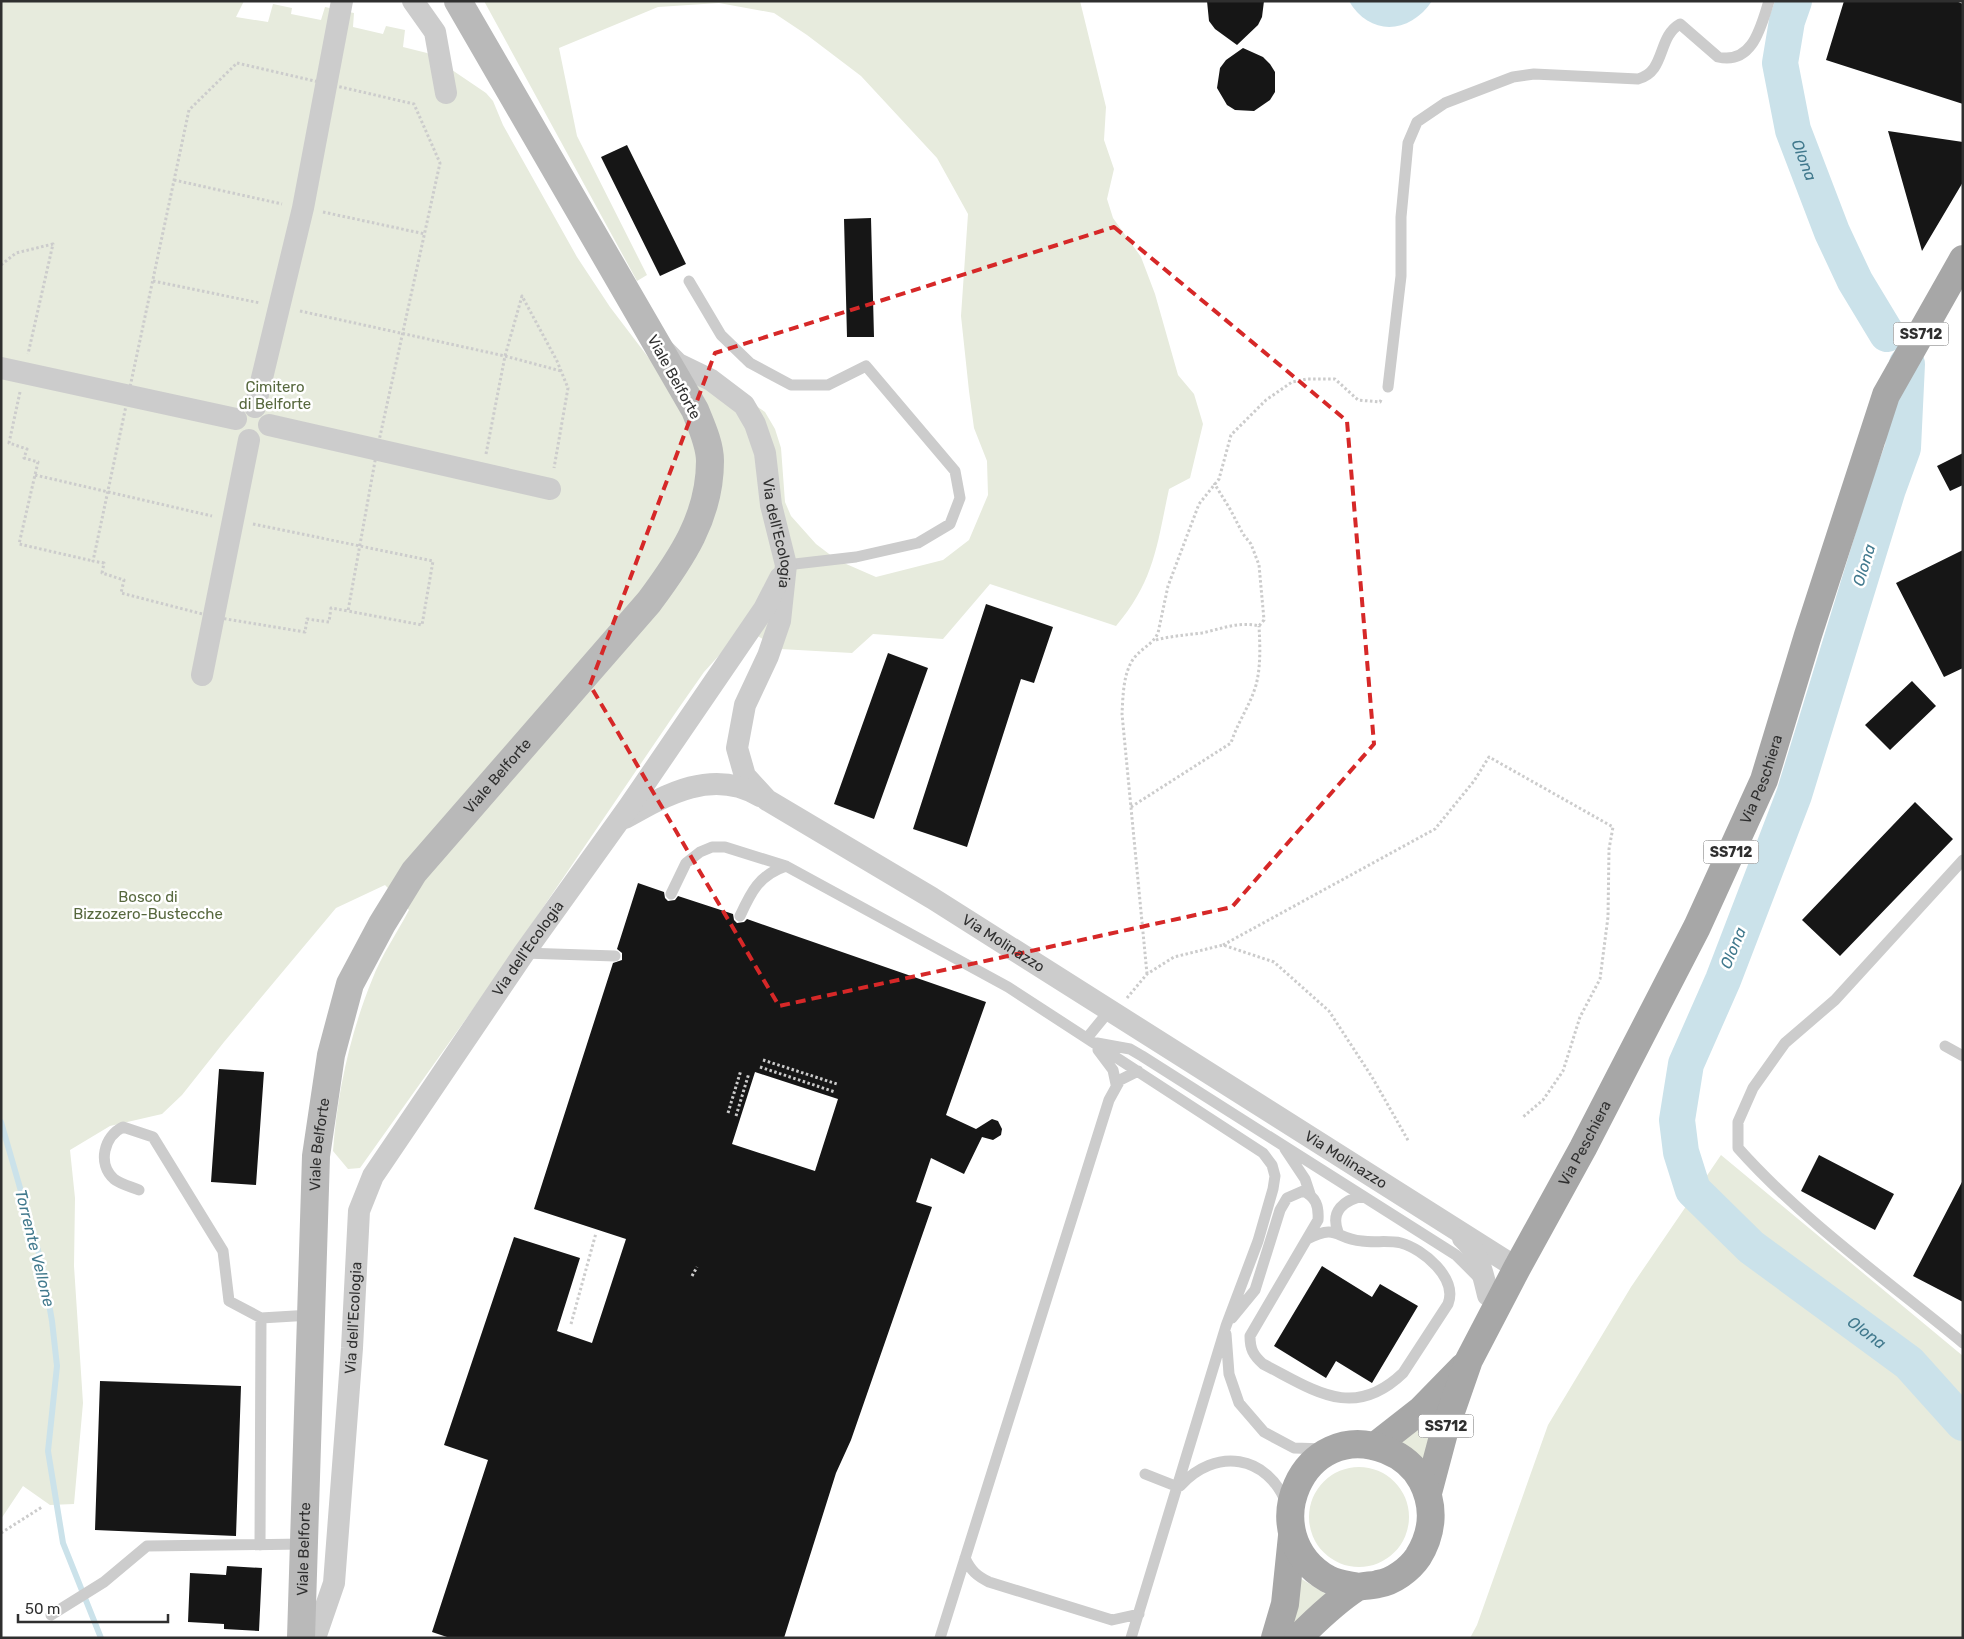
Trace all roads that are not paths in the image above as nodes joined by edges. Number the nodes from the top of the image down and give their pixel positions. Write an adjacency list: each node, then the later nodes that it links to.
1 (342, 1): 11 (street)
2 (413, 1): 5 (street)
3 (458, 1): 8 (main road, Viale Belforte)
4 (1769, 1): 10 (lane)
5 (446, 92)
6 (1963, 259): 38 (main road, Via Peschiera / SS712)
7 (690, 281): 15 (lane)
8 (654, 338): 15 (street, Via dell'Ecologia); 40 (main road, Viale Belforte)
9 (1, 368): 11 (street)
10 (1388, 387)
11 (246, 413): 12 (street); 13 (street)
12 (269, 425): 13 (street); 14 (street)
13 (249, 440): 16 (street)
14 (550, 488)
15 (786, 566): 17 (street, Via Molinazzo); 18 (street, Via dell'Ecologia)
16 (202, 675)
17 (767, 800): 18 (street); 25 (street, Via Molinazzo)
18 (619, 821): 23 (street, Via dell'Ecologia)
19 (1963, 860): 43 (lane)
20 (786, 866): 21 (lane); 22 (lane); 26 (lane)
21 (671, 894)
22 (740, 916)
23 (524, 953): 24 (lane); 58 (street, Via dell'Ecologia)
24 (615, 956)
25 (1113, 1014): 26 (lane); 35 (street, Via Molinazzo)
26 (1090, 1040): 29 (lane); 30 (lane); 31 (lane)
27 (1944, 1046): 28 (lane)
28 (1963, 1056)
29 (1138, 1071): 30 (lane); 42 (lane)
30 (1116, 1084): 53 (lane)
31 (1272, 1138): 33 (lane); 34 (lane)
32 (139, 1190): 41 (lane)
33 (1310, 1194): 37 (lane); 42 (lane)
34 (1363, 1196): 36 (lane); 39 (lane)
35 (1449, 1226): 38 (street, Via Molinazzo); 39 (street, Via Molinazzo)
36 (1338, 1232): 37 (lane); 37 (lane)
37 (1307, 1239)
38 (1517, 1268): 39 (main road, Via Peschiera / SS712)
39 (1490, 1307): 44 (main road, Via Peschiera / SS712)
40 (311, 1315): 41 (lane); 52 (main road, Viale Belforte)
41 (261, 1318): 51 (lane)
42 (1226, 1326): 46 (lane); 48 (lane)
43 (1963, 1343)
44 (1470, 1360): 45 (main road, Via Peschiera / SS712); 49 (main road, Via Peschiera / SS712)
45 (1375, 1446): 46 (main road, Via Peschiera); 49 (main road, Via Peschiera)
46 (1331, 1450): 50 (main road, Via Peschiera)
47 (1145, 1474): 48 (lane)
48 (1178, 1487): 50 (lane); 55 (lane)
49 (1428, 1493): 54 (main road, Via Peschiera)
50 (1290, 1523): 54 (main road, Via Peschiera); 61 (main road, Via Peschiera)
51 (260, 1544): 52 (lane); 56 (lane)
52 (304, 1544): 57 (main road, Viale Belforte)
53 (965, 1558): 55 (lane); 59 (lane)
54 (1358, 1587): 62 (main road)
55 (1138, 1614): 60 (lane)
56 (51, 1615)
57 (301, 1638)
58 (315, 1638)
59 (940, 1638)
60 (1131, 1638)
61 (1275, 1638)
62 (1298, 1638)

